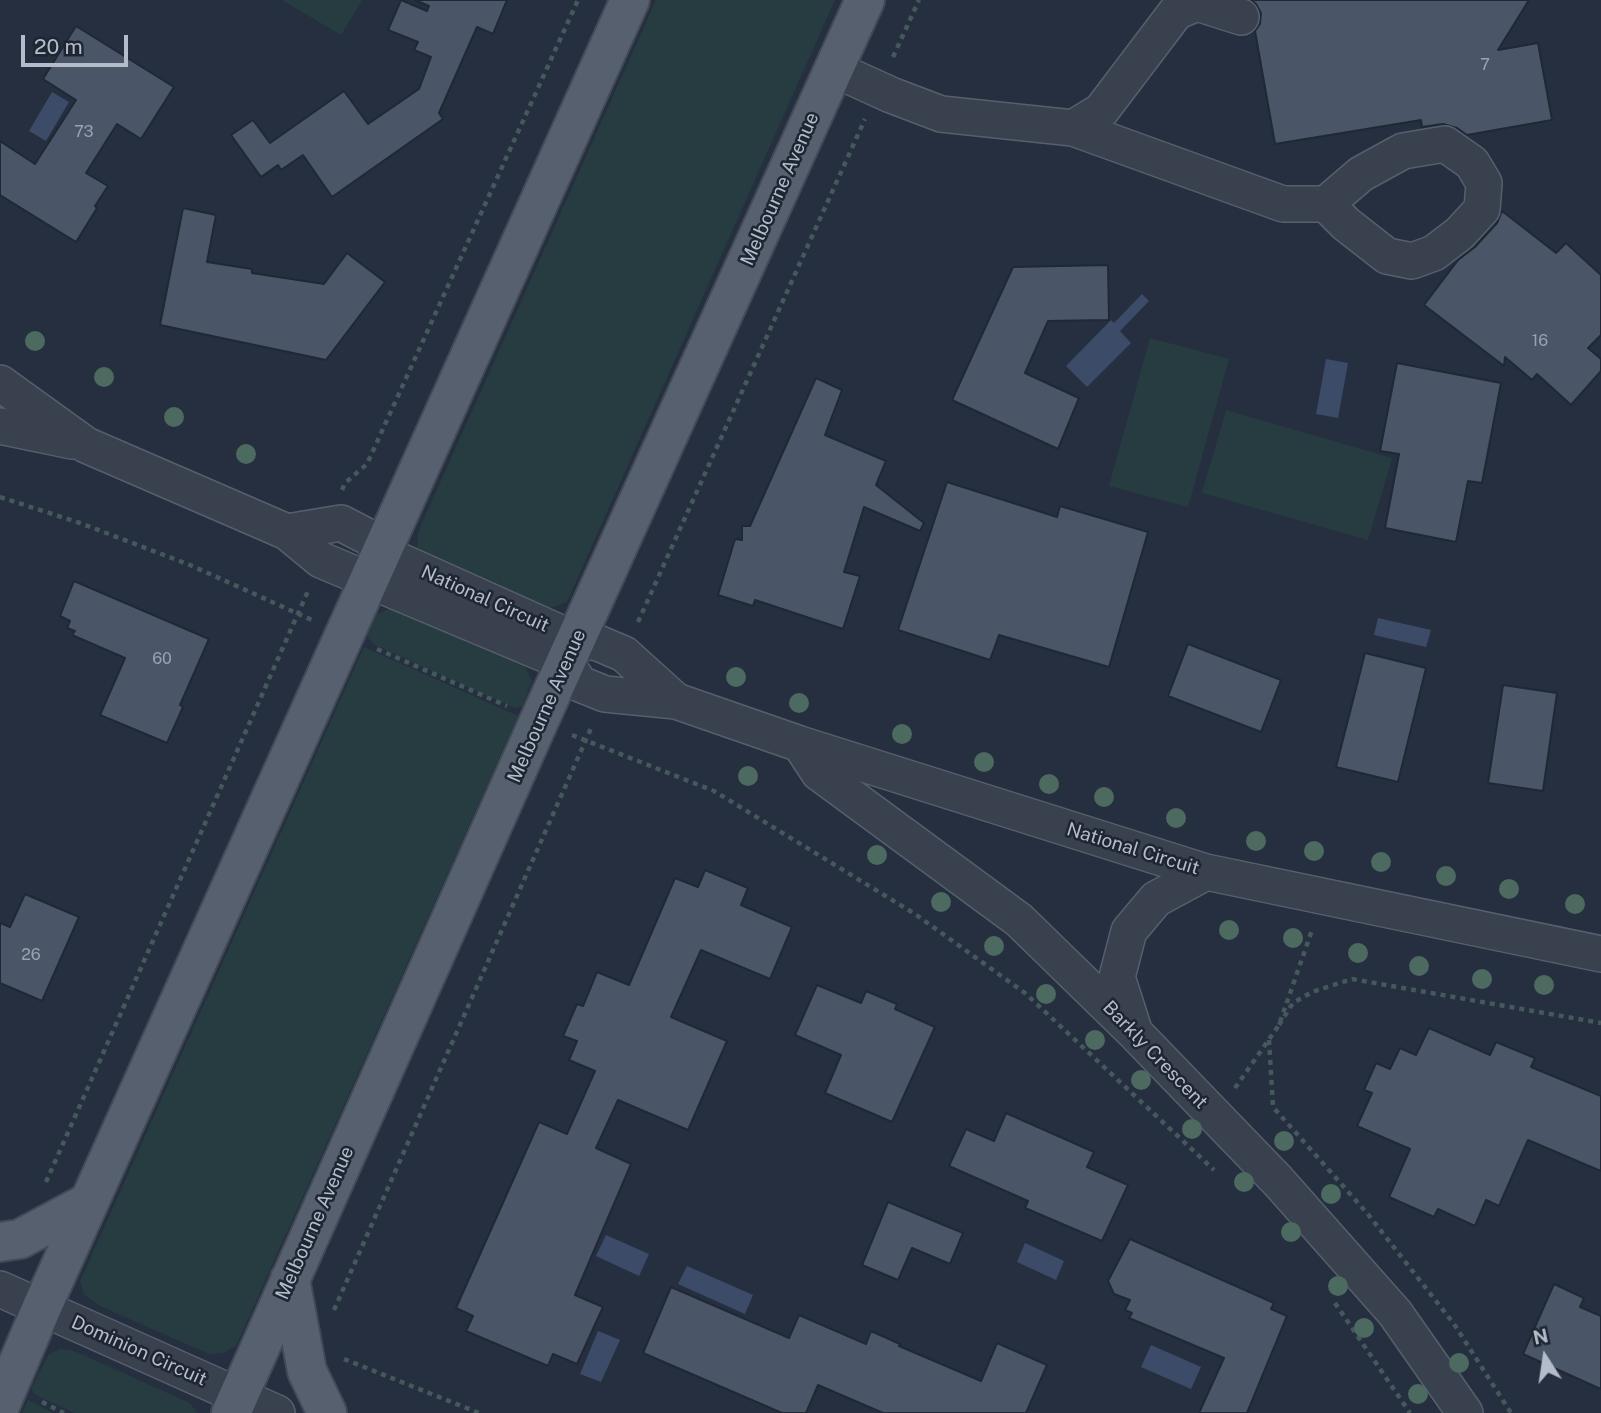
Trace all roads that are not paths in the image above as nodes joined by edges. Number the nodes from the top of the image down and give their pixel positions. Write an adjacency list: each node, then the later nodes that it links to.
1 (630, 0): 11 (main road)
2 (865, 0): 4 (main road, Melbourne Avenue)
3 (1241, 17): 5 (street)
4 (834, 69): 5 (street); 12 (main road, Melbourne Avenue)
5 (1073, 128): 6 (street)
6 (1326, 204)
7 (0, 383): 9 (street, National Circuit)
8 (0, 426): 9 (street)
9 (86, 445): 10 (street, National Circuit)
10 (287, 532): 11 (street, National Circuit); 11 (street, National Circuit)
11 (375, 567): 12 (street, National Circuit); 17 (main road)
12 (571, 652): 13 (street, National Circuit); 19 (main road, Melbourne Avenue)
13 (800, 744): 14 (street, National Circuit); 16 (street, Barkly Crescent)
14 (1206, 872): 15 (street, National Circuit); 16 (street)
15 (1601, 954)
16 (1136, 1034): 26 (street, Barkly Crescent)
17 (89, 1202): 18 (main road); 21 (main road)
18 (0, 1242)
19 (290, 1279): 22 (main road, Melbourne Avenue); 25 (main road)
20 (0, 1289): 21 (street, Dominion Circuit)
21 (42, 1307): 22 (street, Dominion Circuit); 23 (main road)
22 (235, 1404): 24 (street, Dominion Circuit)
23 (0, 1406)
24 (277, 1413)
25 (327, 1413)
26 (1465, 1413)

